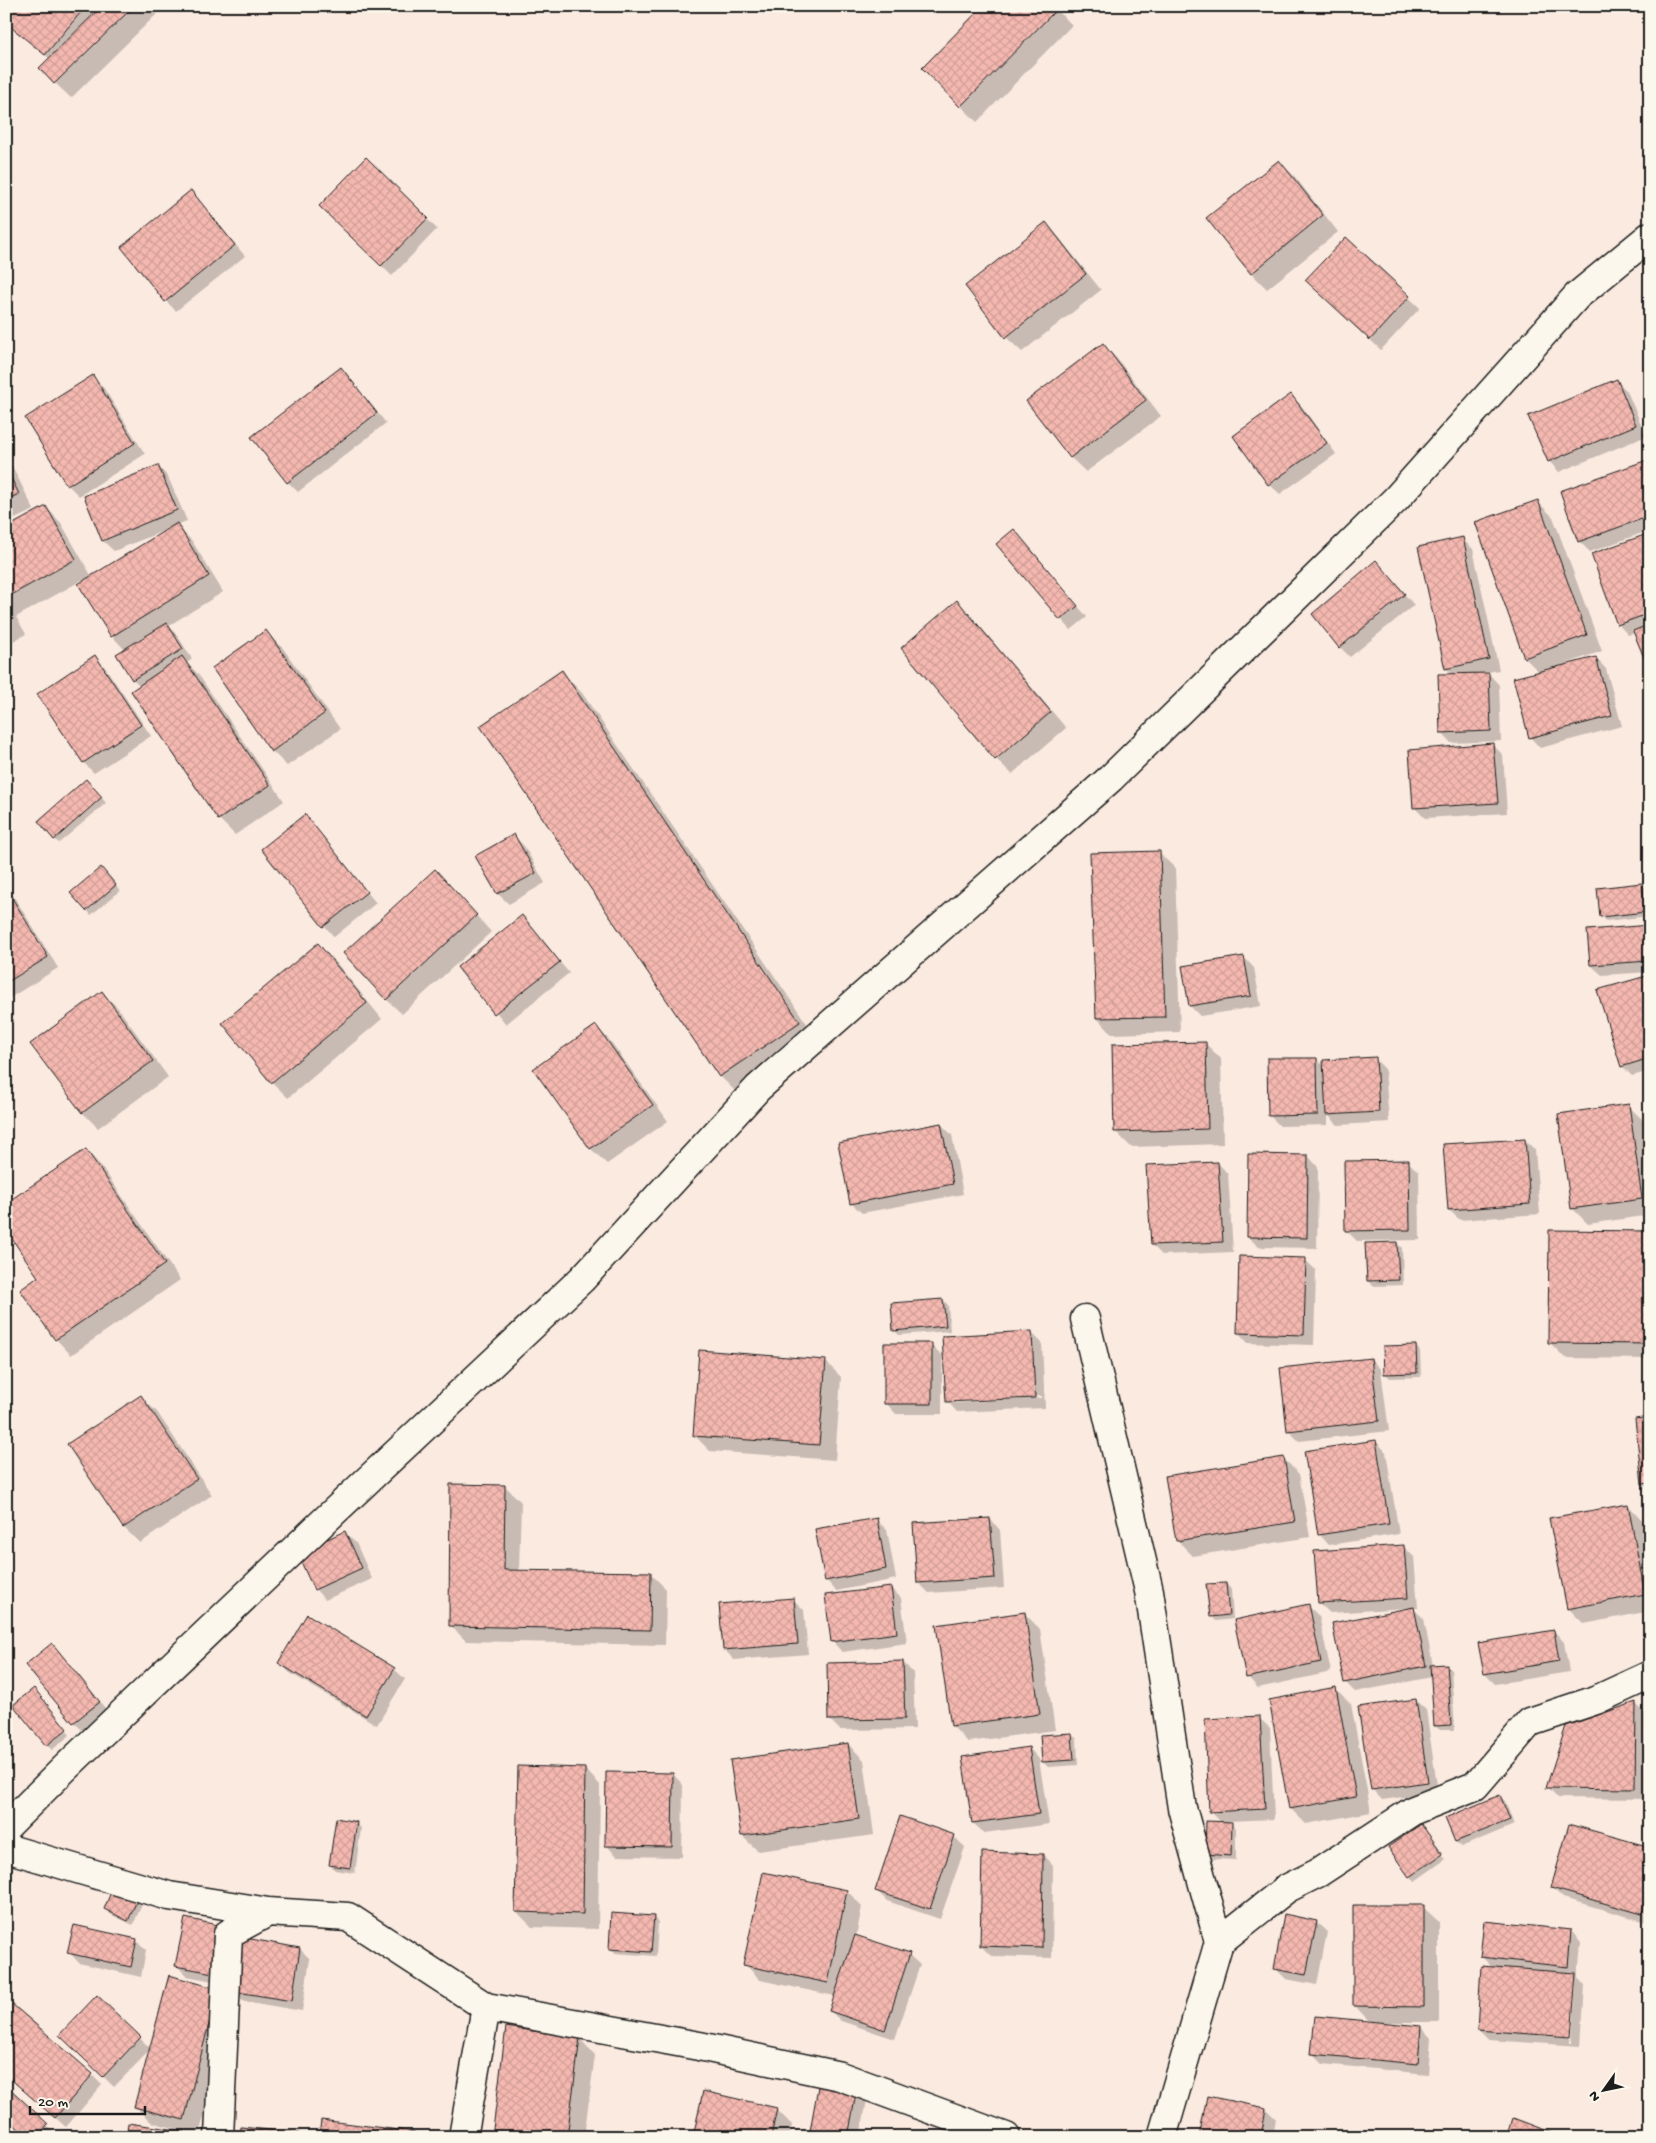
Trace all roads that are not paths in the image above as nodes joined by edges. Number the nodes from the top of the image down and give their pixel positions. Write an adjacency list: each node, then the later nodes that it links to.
1 (1650, 236): 4 (street)
2 (1085, 1319): 7 (street)
3 (1650, 1675): 7 (street)
4 (6, 1827)
5 (6, 1848): 6 (street)
6 (268, 1912): 8 (street); 9 (street)
7 (1219, 1942): 12 (street)
8 (486, 2007): 10 (street); 11 (street)
9 (218, 2137)
10 (463, 2137)
11 (1006, 2137)
12 (1162, 2137)

